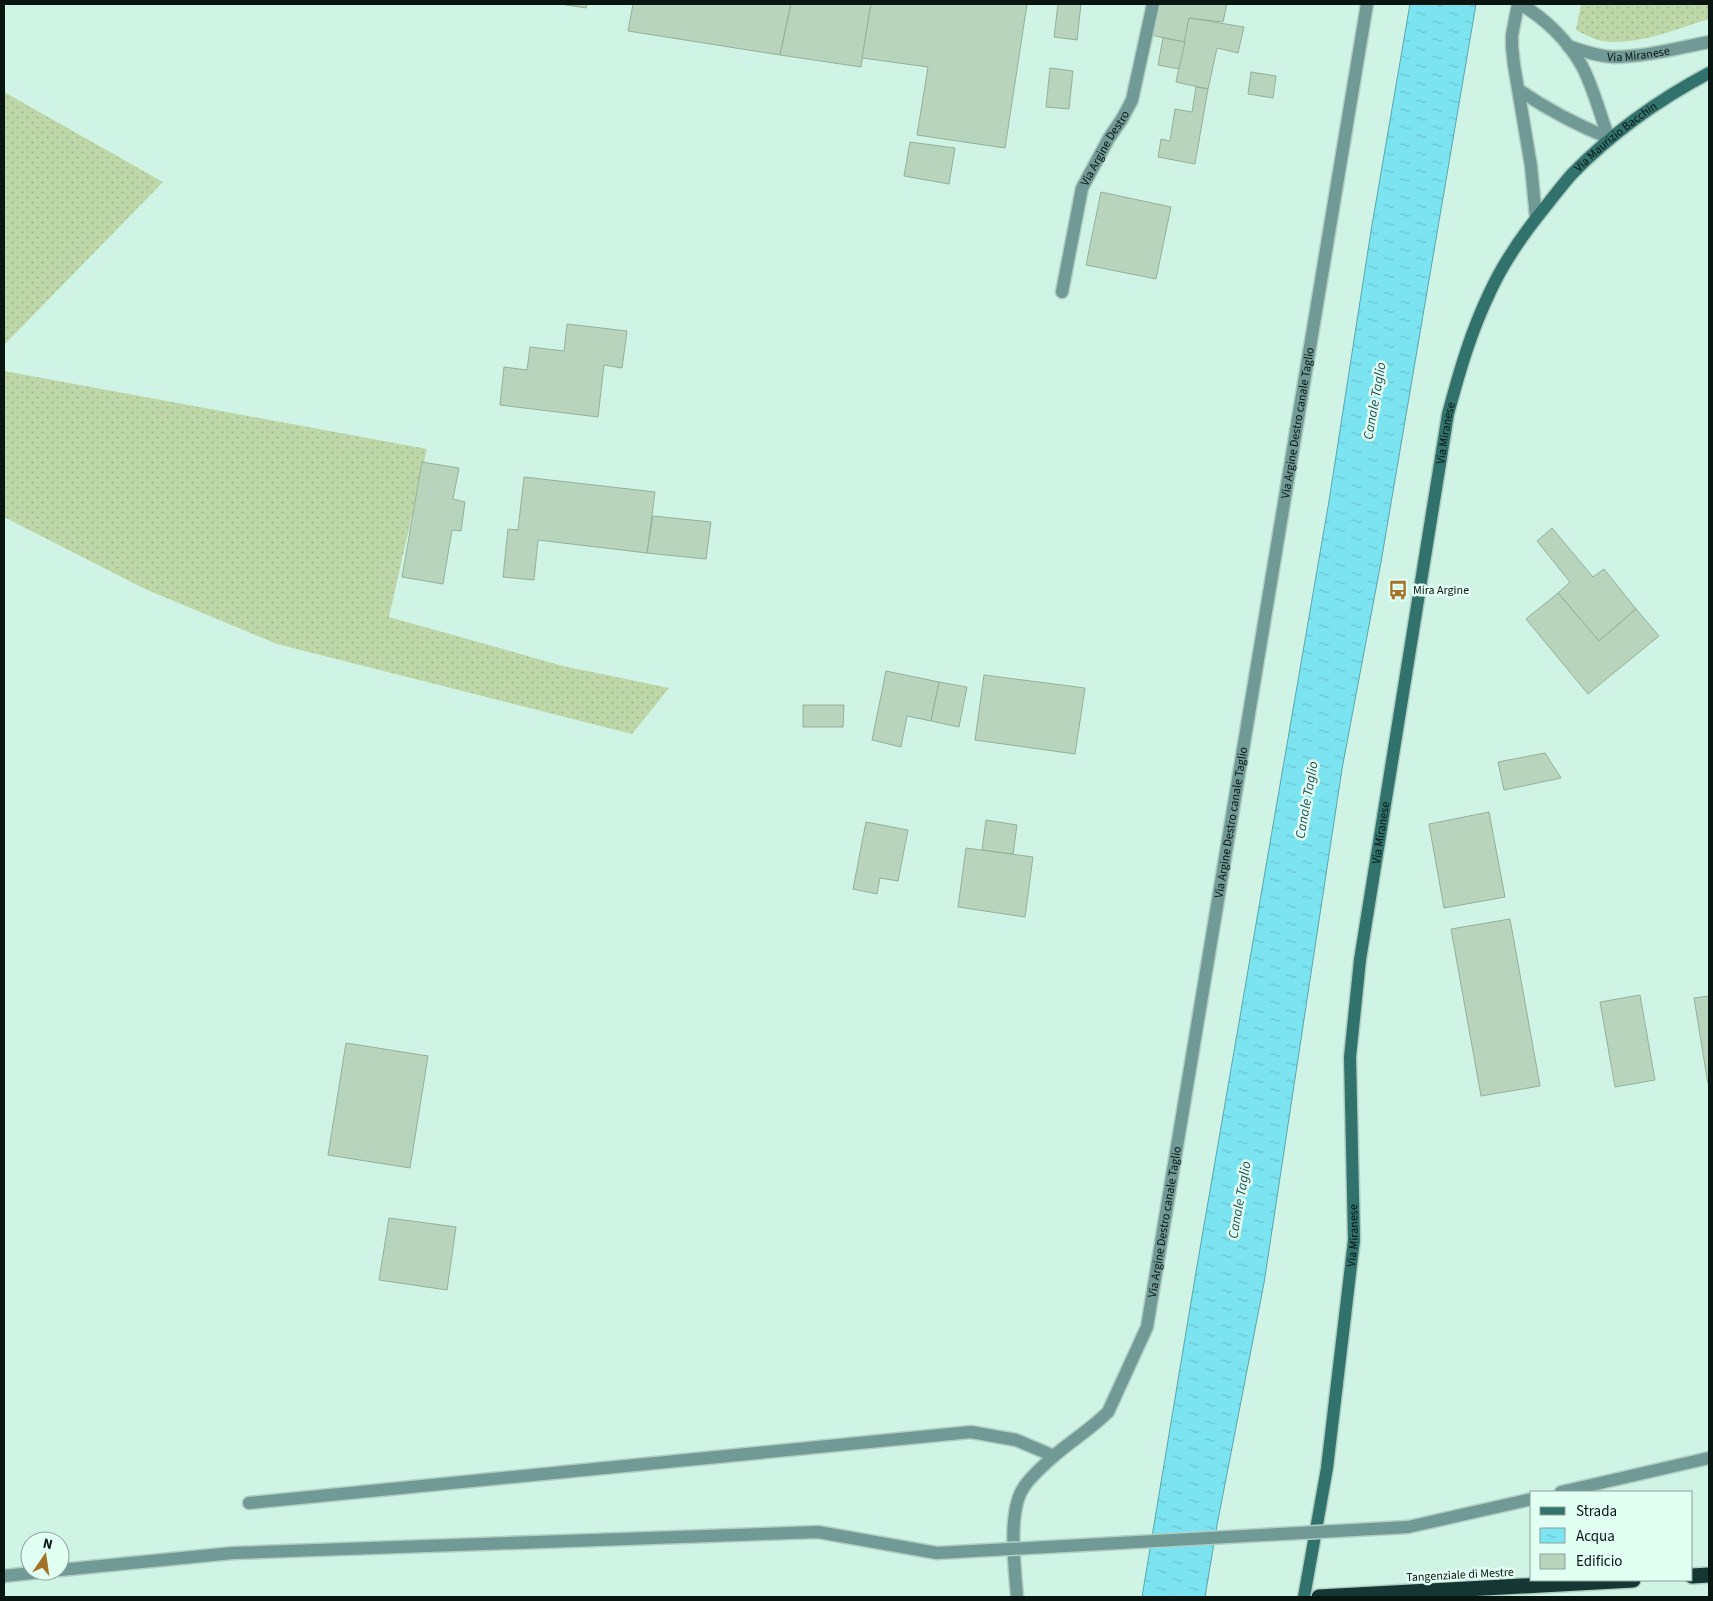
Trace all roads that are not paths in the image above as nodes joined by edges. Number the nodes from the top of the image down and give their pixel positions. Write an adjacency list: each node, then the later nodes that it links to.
1 (1153, 4): 10 (street, Via Argine Destro)
2 (1367, 4): 11 (street, Via Argine Destro canale Taglio)
3 (1519, 4): 5 (street, Via Miranese); 7 (street, Via Miranese)
4 (1709, 42): 5 (street, Via Miranese)
5 (1568, 46): 8 (street, Via Miranese)
6 (1709, 73): 8 (main road, Via Maurizio Bacchin)
7 (1519, 90): 8 (street); 9 (street, Via Miranese)
8 (1609, 138): 9 (main road, Via Maurizio Bacchin)
9 (1536, 218): 23 (main road, Via Miranese)
10 (1062, 292)
11 (1054, 1456): 15 (street); 22 (street, Via Argine Destro canale Taglio)
12 (1709, 1458): 13 (street)
13 (1565, 1491)
14 (1530, 1499): 16 (street, bridge)
15 (249, 1503)
16 (70, 1569)
17 (20, 1574): 19 (street)
18 (1709, 1575): 20 (highway)
19 (4, 1576)
20 (1693, 1576)
21 (1615, 1581): 24 (highway, Tangenziale di Mestre)
22 (1016, 1597)
23 (1304, 1597)
24 (1319, 1597)

